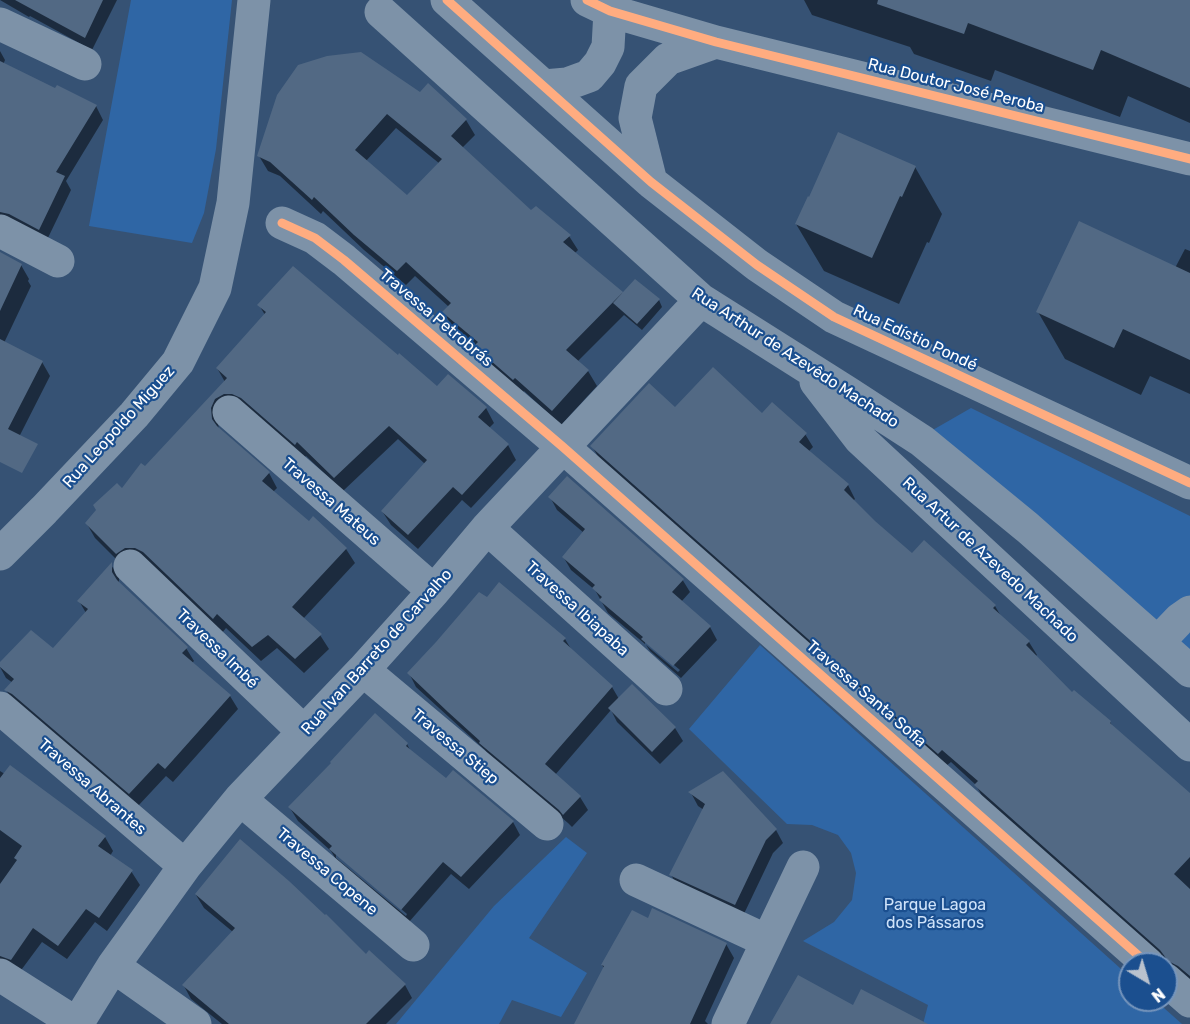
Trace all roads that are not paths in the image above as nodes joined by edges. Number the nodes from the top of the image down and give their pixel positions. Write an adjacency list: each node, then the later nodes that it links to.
1 (254, 0): 20 (street, Rua Leopoldo Miguez)
2 (447, 0): 8 (street)
3 (598, 5): 6 (street); 8 (street)
4 (381, 12): 14 (street, Rua Arthur de Azevêdo Machado)
5 (0, 24): 7 (street)
6 (716, 42): 9 (street, Rua Doutor José Peroba); 10 (street)
7 (85, 64)
8 (544, 87): 10 (street)
9 (1190, 159)
10 (651, 182): 18 (street, Rua Edístio Pondé)
11 (282, 223): 17 (street, Travessa Petrobrás)
12 (0, 231): 13 (street)
13 (58, 261)
14 (700, 300): 15 (street, Rua Arthur de Azevêdo Machado); 17 (street, Rua Ivan Barreto de Carvalho)
15 (802, 364): 24 (street, Rua Arthur de Azevêdo Machado); 30 (street, Rua Artur de Azevedo Machado)
16 (229, 412): 22 (street, Travessa Mateus)
17 (563, 447): 19 (street, Rua Ivan Barreto de Carvalho); 38 (street, Travessa Santa Sofia)
18 (1190, 483)
19 (488, 528): 22 (street, Rua Ivan Barreto de Carvalho); 27 (street, Travessa Ibiapaba)
20 (0, 554)
21 (130, 566): 29 (street, Travessa Imbé)
22 (434, 591): 25 (street, Rua Ivan Barreto de Carvalho)
23 (1190, 612): 24 (street)
24 (1158, 642): 26 (street, Rua Arthur de Azevêdo Machado)
25 (363, 670): 29 (street, Rua Ivan Barreto de Carvalho); 32 (street, Travessa Stiep)
26 (1190, 671)
27 (666, 688)
28 (0, 708): 33 (street, Travessa Abrantes)
29 (304, 732): 31 (street, Rua Ivan Barreto de Carvalho)
30 (1190, 745)
31 (240, 799): 33 (street, Rua Ivan Barreto de Carvalho); 37 (street, Travessa Copene)
32 (548, 824)
33 (185, 866): 39 (street, Rua Ivan Barreto de Carvalho)
34 (803, 867): 36 (street)
35 (636, 880): 36 (street)
36 (768, 941): 45 (street)
37 (413, 945)
38 (1134, 952)
39 (113, 966): 43 (street, Rua Ivan Barreto de Carvalho); 44 (street)
40 (0, 975): 43 (street)
41 (1178, 990): 42 (street)
42 (1190, 1001)
43 (78, 1024)
44 (195, 1024)
45 (728, 1024)

